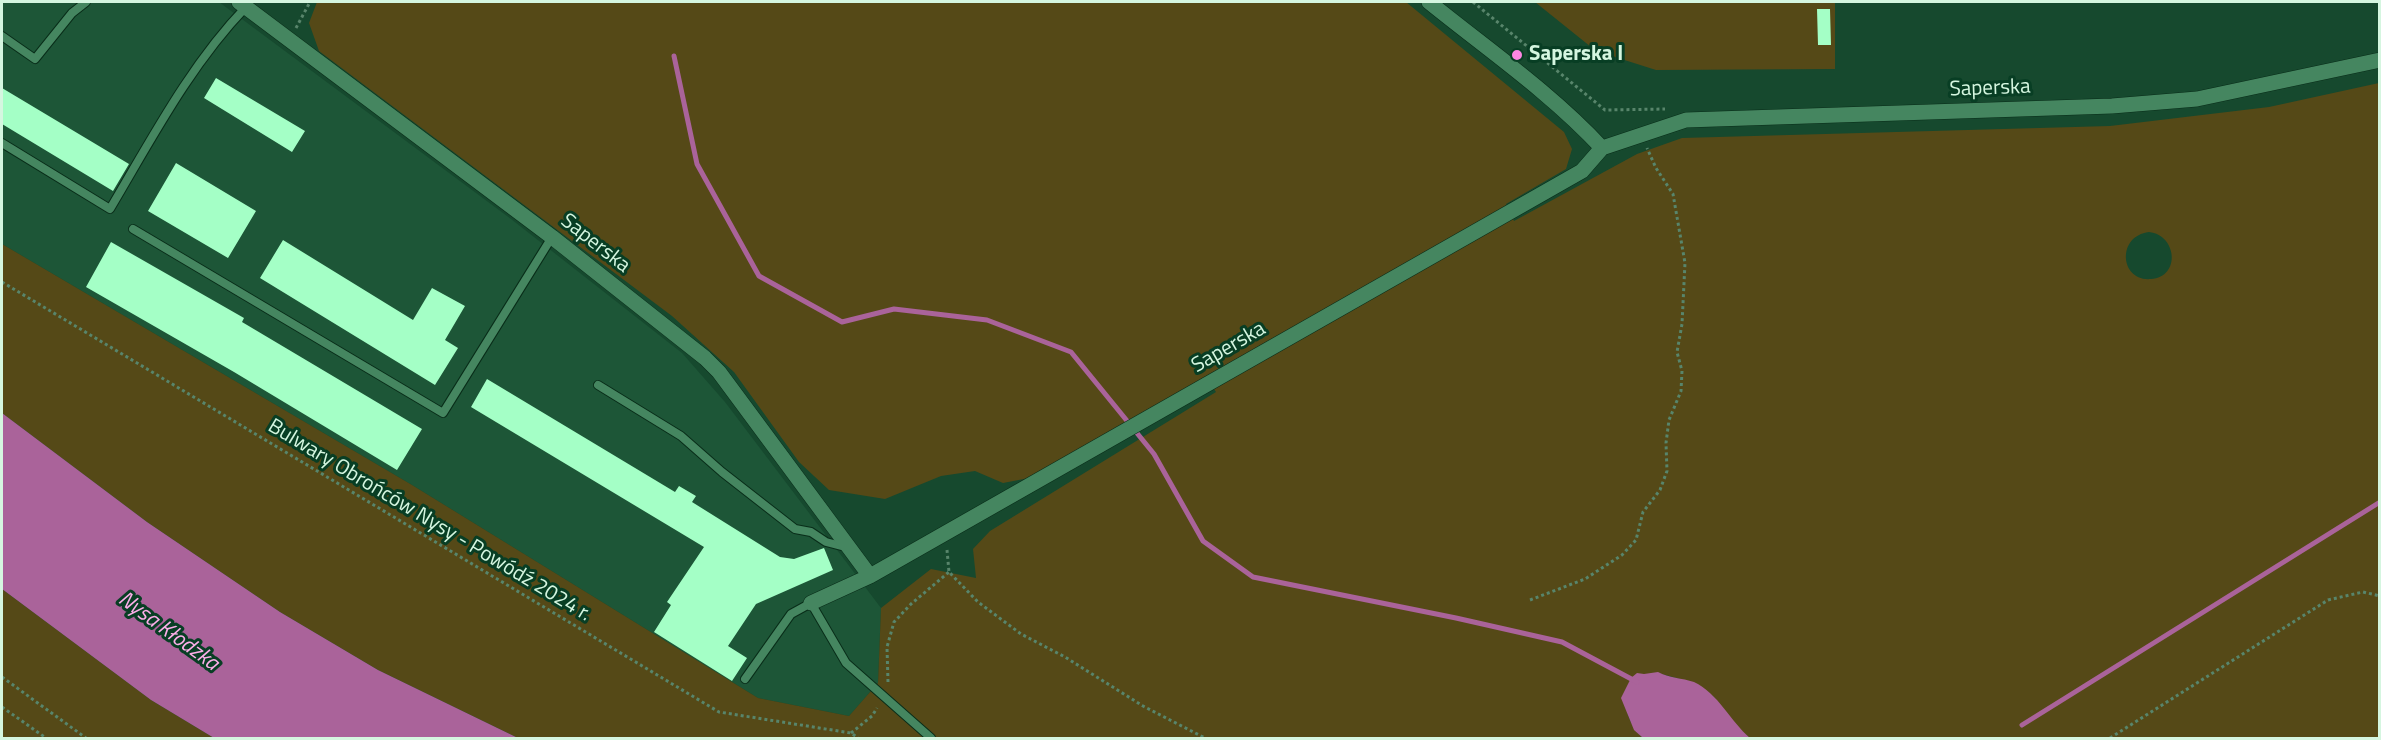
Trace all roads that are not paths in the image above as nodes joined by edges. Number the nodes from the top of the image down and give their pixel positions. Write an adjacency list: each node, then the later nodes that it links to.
1 (86, 2): 4 (lane)
2 (1429, 2): 7 (street)
3 (243, 4): 6 (lane); 9 (street, Saperska)
4 (2, 36)
5 (2379, 60): 7 (street, Saperska)
6 (2, 143)
7 (1602, 148): 12 (street, Saperska)
8 (133, 229): 9 (lane)
9 (552, 237): 11 (street, Saperska)
10 (598, 385): 11 (lane)
11 (849, 548): 12 (street, Saperska)
12 (870, 576): 13 (street, Saperska)
13 (811, 603): 14 (lane); 15 (lane)
14 (745, 679)
15 (931, 738)

